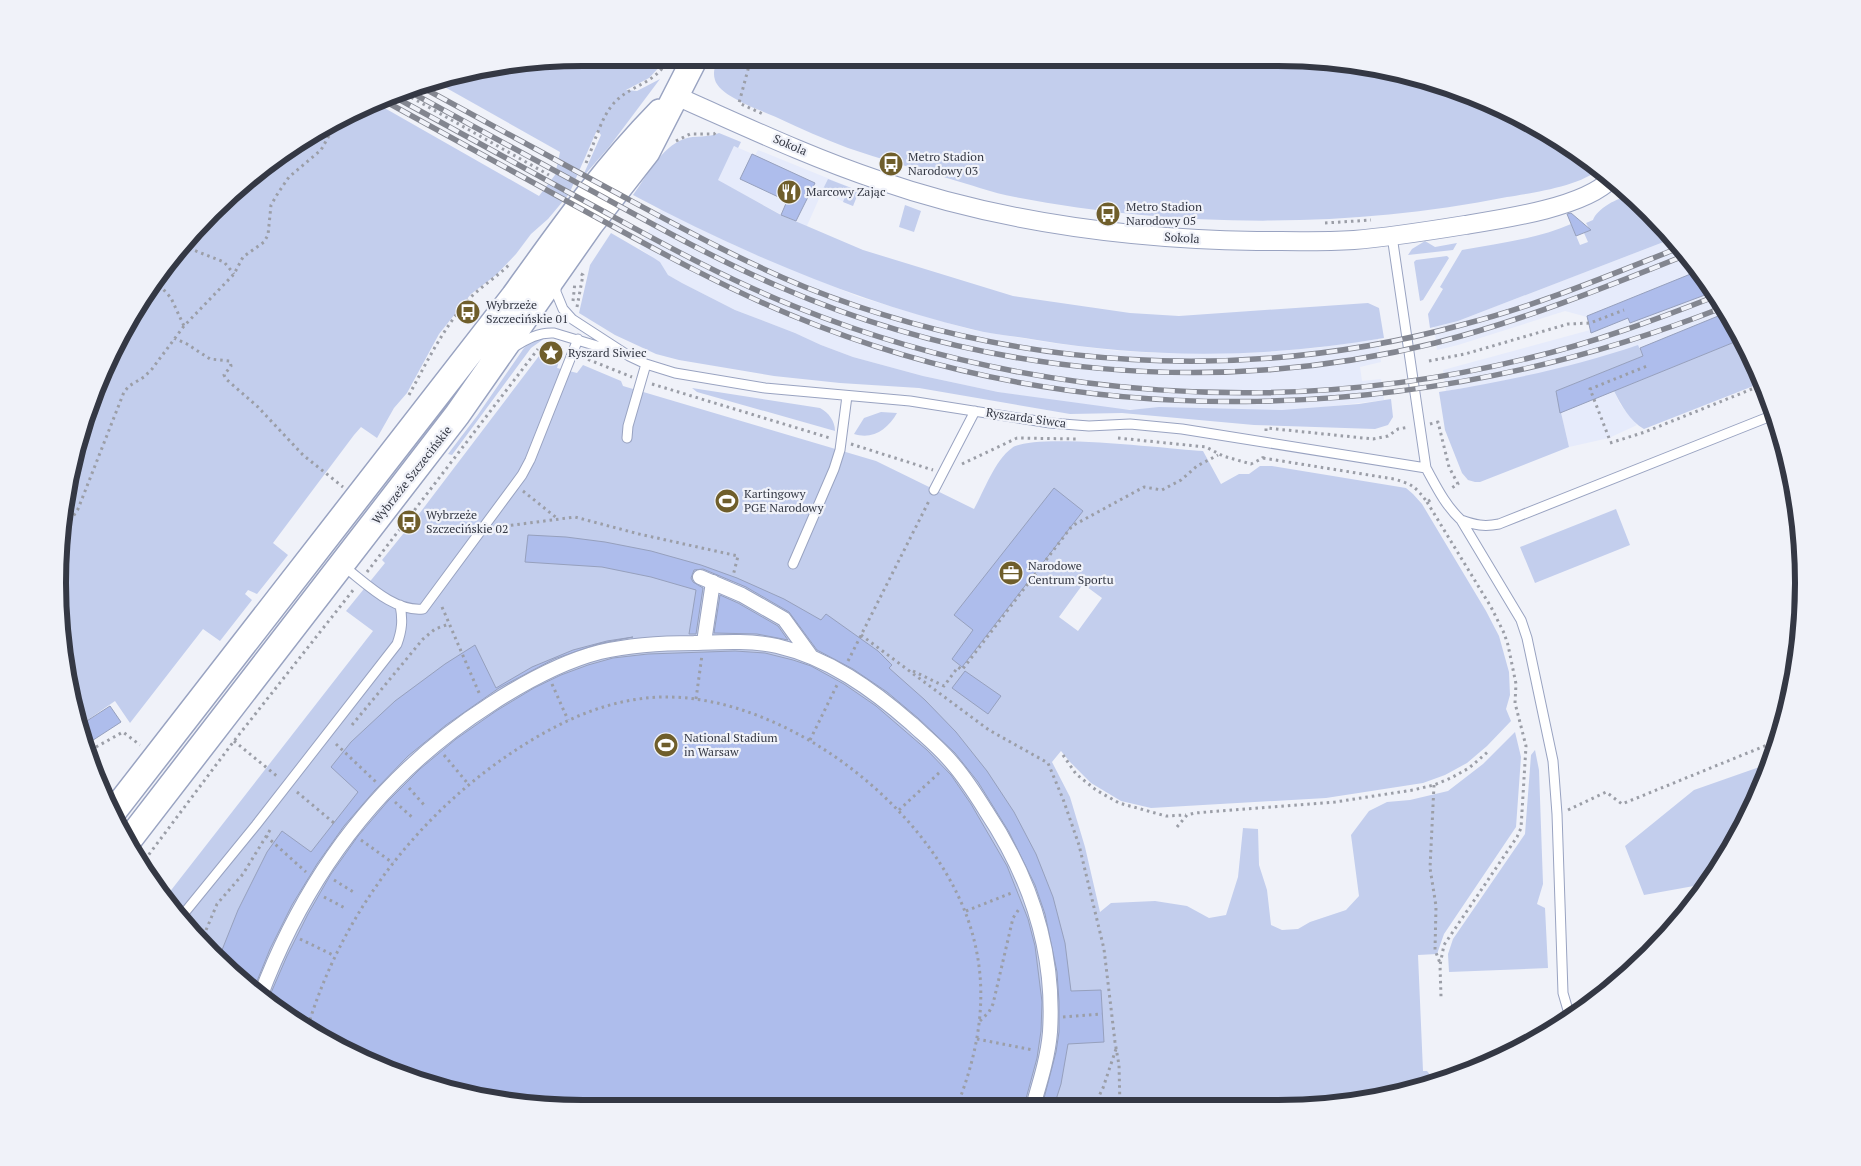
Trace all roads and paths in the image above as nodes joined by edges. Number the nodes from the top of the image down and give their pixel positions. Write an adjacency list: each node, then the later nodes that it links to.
1 (664, 66): 8 (path)
2 (691, 66): 4 (main road, Wybrzeże Szczecińskie)
3 (749, 66): 6 (path)
4 (676, 96): 13 (street, Sokola); 16 (main road, Wybrzeże Szczecińskie); 79 (main road, Wybrzeże Szczecińskie)
5 (410, 97): 9 (path)
6 (773, 119)
7 (331, 132): 15 (path)
8 (583, 170)
9 (549, 175)
10 (1606, 183): 13 (street, Sokola)
11 (1377, 220): 12 (path)
12 (1316, 223)
13 (1392, 236): 35 (lane)
14 (189, 248): 15 (path)
15 (234, 274): 19 (path)
16 (556, 276): 22 (main road, Wybrzeże Szczecińskie); 23 (lane, Ryszarda Siwca)
17 (160, 286): 19 (path)
18 (1624, 310): 24 (path)
19 (184, 326): 20 (path)
20 (174, 338): 36 (path); 42 (path)
21 (578, 339): 22 (lane, Ryszarda Siwca); 23 (lane, Ryszarda Siwca); 37 (lane)
22 (499, 356): 45 (main road, Wybrzeże Szczecińskie)
23 (629, 356): 25 (lane, Ryszarda Siwca)
24 (1429, 362)
25 (646, 364): 28 (lane, Ryszarda Siwca); 31 (lane)
26 (1647, 366): 32 (path)
27 (1756, 387): 33 (path)
28 (846, 396): 29 (lane, Ryszarda Siwca); 44 (lane)
29 (975, 411): 35 (lane, Ryszarda Siwca); 38 (lane)
30 (1767, 418): 41 (lane)
31 (627, 438)
32 (1609, 438)
33 (1610, 443)
34 (1219, 455): 54 (path)
35 (1426, 468): 41 (lane)
36 (341, 485)
37 (515, 485): 40 (path); 43 (lane)
38 (934, 490): 50 (path)
39 (1427, 502): 103 (path)
40 (558, 519): 43 (path); 46 (path)
41 (1461, 520): 82 (lane)
42 (70, 521)
43 (482, 529): 47 (lane)
44 (793, 564)
45 (342, 565): 47 (lane); 87 (main road, Wybrzeże Szczecińskie)
46 (732, 578)
47 (400, 605): 98 (lane)
48 (442, 607): 49 (path)
49 (449, 624): 56 (path); 60 (path)
50 (861, 634): 51 (path); 54 (path)
51 (854, 645)
52 (703, 649): 53 (street); 53 (street); 57 (path); 104 (street)
53 (810, 655): 115 (street)
54 (906, 668): 113 (path)
55 (550, 679): 59 (path)
56 (482, 698)
57 (696, 699): 59 (path); 62 (path)
58 (830, 701): 62 (path)
59 (568, 720): 73 (path)
60 (351, 726)
61 (340, 739): 63 (path)
62 (810, 740): 81 (path)
63 (336, 744): 67 (path); 72 (path)
64 (1768, 744): 82 (path)
65 (140, 745): 66 (path)
66 (96, 747)
67 (332, 749)
68 (1490, 750): 74 (path)
69 (440, 751): 73 (path)
70 (1063, 755): 83 (path)
71 (932, 780): 81 (path)
72 (379, 784)
73 (469, 785): 90 (path)
74 (1434, 785): 83 (path); 103 (path)
75 (302, 786): 77 (path)
76 (409, 788): 80 (path)
77 (292, 799)
78 (395, 802): 84 (path)
79 (117, 806)
80 (425, 806)
81 (899, 810): 97 (path)
82 (1558, 814): 106 (lane)
83 (1186, 815): 86 (path)
84 (413, 818)
85 (273, 825): 88 (path)
86 (1177, 827)
87 (132, 836)
88 (266, 836): 91 (path); 100 (path)
89 (358, 838): 90 (path)
90 (392, 863): 102 (path)
91 (309, 875)
92 (334, 879): 93 (path)
93 (355, 893)
94 (1006, 895): 97 (path)
95 (324, 897): 96 (path)
96 (345, 908)
97 (966, 911): 110 (path)
98 (185, 912)
99 (1011, 924): 110 (path)
100 (204, 934)
101 (296, 937): 102 (path)
102 (335, 956): 109 (path)
103 (1440, 965): 105 (path)
104 (263, 989)
105 (1441, 997)
106 (1568, 1011)
107 (1102, 1014): 108 (path)
108 (1071, 1017)
109 (310, 1021)
110 (980, 1022): 111 (path)
111 (977, 1039): 112 (path); 114 (path)
112 (1020, 1048)
113 (1116, 1049): 116 (path); 117 (path)
114 (959, 1100)
115 (1035, 1100)
116 (1097, 1100)
117 (1120, 1100)

